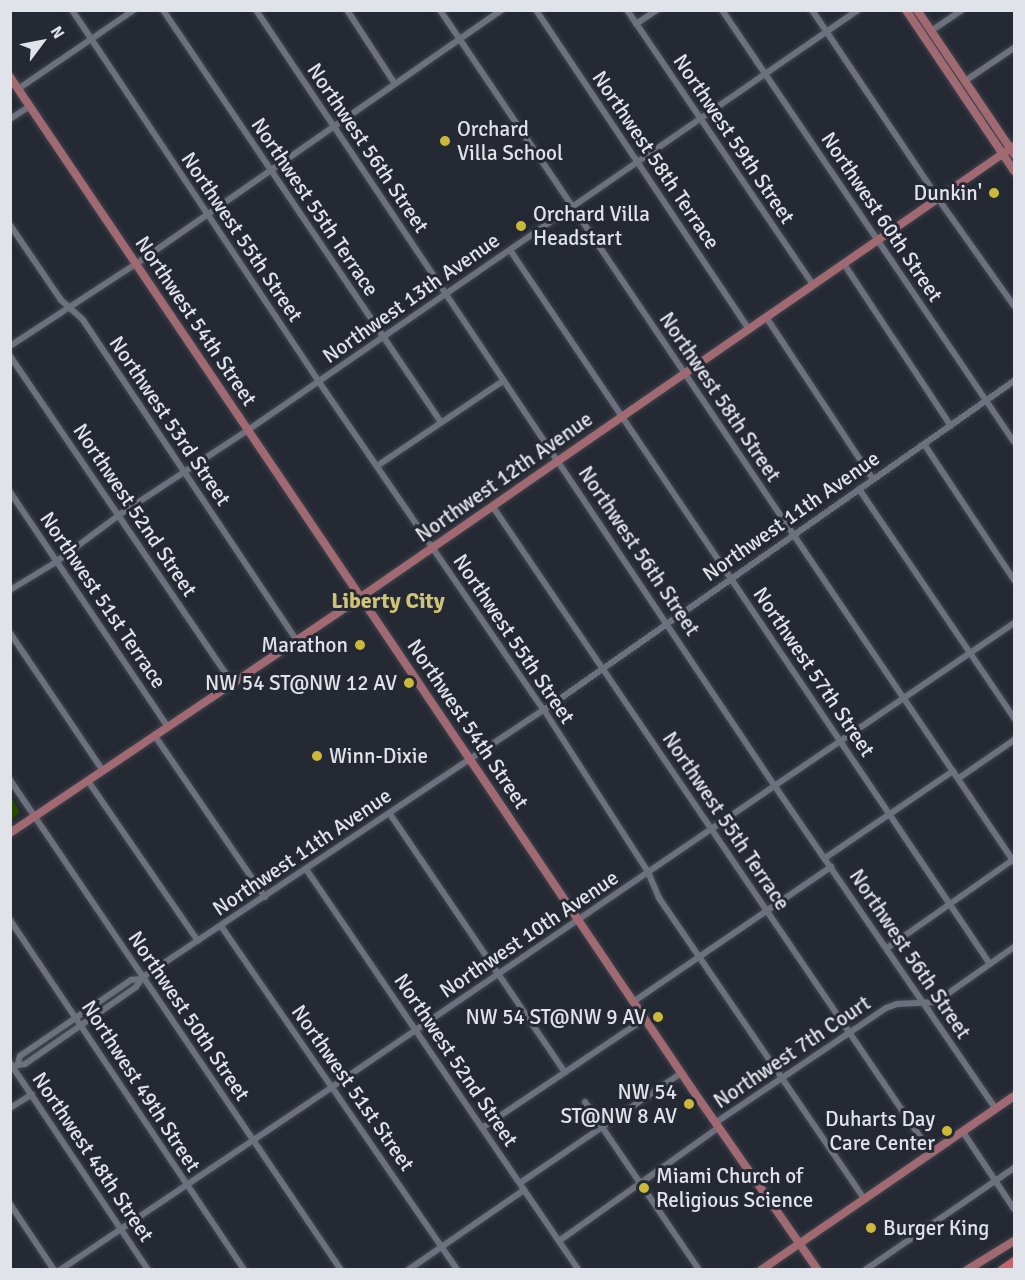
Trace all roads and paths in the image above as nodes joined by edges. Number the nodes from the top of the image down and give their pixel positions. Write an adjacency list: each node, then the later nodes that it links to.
1 (72, 10): 20 (street, Northwest 55th Street)
2 (134, 10): 20 (street)
3 (163, 10): 35 (street, Northwest 55th Terrace)
4 (256, 10): 31 (street, Northwest 56th Street)
5 (347, 10): 26 (street)
6 (440, 10): 21 (street, Northwest 58th Street)
7 (502, 10): 21 (street)
8 (536, 10): 34 (street, Northwest 58th Terrace)
9 (627, 10): 17 (street, Northwest 59th Street)
10 (657, 10): 17 (street)
11 (722, 10): 23 (street, Northwest 60th Street)
12 (812, 10): 19 (street)
13 (858, 10): 19 (street, Northwest 13th Avenue)
14 (906, 10): 33 (main road)
15 (917, 10): 18 (main road)
16 (962, 10): 18 (street)
17 (636, 24): 29 (street, Northwest 59th Street)
18 (931, 31): 25 (main road)
19 (827, 32): 23 (street, Northwest 13th Avenue); 37 (street)
20 (91, 40): 27 (street); 39 (street, Northwest 55th Street)
21 (459, 40): 26 (street); 38 (street, Northwest 58th Street)
22 (1014, 48): 25 (street)
23 (766, 74): 29 (street, Northwest 13th Avenue); 41 (street, Northwest 60th Street)
24 (10, 77): 27 (main road, Northwest 54th Street)
25 (965, 81): 32 (main road)
26 (395, 84): 31 (street)
27 (18, 89): 28 (main road, Northwest 54th Street)
28 (30, 106): 30 (street); 43 (main road, Northwest 54th Street)
29 (700, 118): 34 (street, Northwest 13th Avenue); 45 (street, Northwest 59th Street)
30 (10, 119)
31 (334, 126): 35 (street); 46 (street, Northwest 56th Street)
32 (1013, 149): 33 (main road, Northwest 12th Avenue)
33 (1003, 154): 36 (main road); 37 (main road, Northwest 12th Avenue)
34 (638, 160): 38 (street, Northwest 13th Avenue); 50 (street, Northwest 58th Terrace)
35 (270, 170): 39 (street); 51 (street, Northwest 55th Terrace)
36 (1014, 171)
37 (939, 200): 41 (main road, Northwest 12th Avenue); 47 (street)
38 (572, 208): 42 (street, Northwest 13th Avenue); 54 (street, Northwest 58th Street)
39 (206, 213): 43 (street); 57 (street, Northwest 55th Street)
40 (10, 225): 48 (street, Northwest 53rd Street)
41 (878, 241): 44 (main road, Northwest 12th Avenue); 58 (street, Northwest 60th Street)
42 (510, 250): 46 (street, Northwest 13th Avenue); 59 (street, Northwest 57th Street)
43 (136, 264): 48 (street); 62 (main road, Northwest 54th Street)
44 (844, 264): 45 (main road, Northwest 12th Avenue); 61 (street)
45 (813, 285): 49 (main road, Northwest 12th Avenue)
46 (445, 295): 51 (street, Northwest 13th Avenue); 55 (street, Northwest 56th Street)
47 (1014, 306)
48 (70, 307): 52 (street); 67 (street, Northwest 53rd Street)
49 (766, 317): 50 (main road, Northwest 12th Avenue); 68 (street)
50 (749, 329): 54 (main road, Northwest 12th Avenue)
51 (384, 337): 57 (street, Northwest 13th Avenue); 60 (street, Northwest 55th Terrace)
52 (10, 346)
53 (10, 356): 72 (street, Northwest 52nd Street)
54 (685, 374): 59 (main road, Northwest 12th Avenue); 73 (street, Northwest 58th Street)
55 (503, 381): 60 (street); 65 (street, Northwest 56th Street)
56 (1014, 381): 58 (street, Northwest 11th Avenue)
57 (319, 382): 62 (street, Northwest 13th Avenue); 66 (street, Northwest 55th Street)
58 (987, 401): 61 (street, Northwest 11th Avenue); 63 (street, Northwest 60th Street)
59 (622, 417): 65 (main road, Northwest 12th Avenue); 76 (street, Northwest 57th Street)
60 (440, 421): 66 (street)
61 (951, 426): 64 (street, Northwest 11th Avenue)
62 (248, 430): 67 (street, Northwest 13th Avenue); 79 (main road, Northwest 54th Street)
63 (1014, 442)
64 (924, 444): 68 (street, Northwest 11th Avenue); 77 (street)
65 (558, 461): 71 (main road, Northwest 12th Avenue); 80 (street, Northwest 56th Street)
66 (376, 466): 74 (street, Northwest 55th Street)
67 (185, 473): 72 (street, Northwest 13th Avenue); 83 (street, Northwest 53rd Street)
68 (873, 479): 69 (street, Northwest 11th Avenue)
69 (859, 489): 73 (street, Northwest 11th Avenue); 84 (street)
70 (10, 492): 75 (street, Northwest 51st Terrace)
71 (493, 507): 74 (main road, Northwest 12th Avenue); 85 (street, Northwest 55th Terrace)
72 (120, 515): 75 (street, Northwest 13th Avenue); 86 (street, Northwest 52nd Street)
73 (794, 536): 76 (street, Northwest 11th Avenue); 87 (street, Northwest 58th Street)
74 (432, 548): 79 (main road, Northwest 12th Avenue); 88 (street, Northwest 55th Street)
75 (56, 562): 78 (street, Northwest 13th Avenue); 90 (street, Northwest 51st Terrace)
76 (731, 579): 80 (street, Northwest 11th Avenue); 92 (street, Northwest 57th Street)
77 (1014, 580)
78 (10, 590)
79 (361, 597): 83 (main road, Northwest 12th Avenue); 94 (main road, Northwest 54th Street)
80 (667, 623): 85 (street, Northwest 11th Avenue); 100 (street, Northwest 56th Street)
81 (1014, 623): 84 (street, Northwest 10th Avenue)
82 (10, 633): 95 (street)
83 (297, 641): 86 (main road, Northwest 12th Avenue)
84 (970, 653): 87 (street, Northwest 10th Avenue); 89 (street)
85 (604, 668): 88 (street, Northwest 11th Avenue); 104 (street, Northwest 55th Terrace)
86 (232, 683): 90 (main road, Northwest 12th Avenue)
87 (905, 699): 92 (street, Northwest 10th Avenue); 96 (street, Northwest 58th Street)
88 (544, 710): 94 (street, Northwest 11th Avenue); 110 (street, Northwest 55th Street)
89 (1014, 718)
90 (168, 727): 91 (main road, Northwest 12th Avenue)
91 (155, 736): 95 (main road, Northwest 12th Avenue); 111 (street)
92 (840, 740): 100 (street, Northwest 10th Avenue); 101 (street, Northwest 57th Street)
93 (1014, 740): 97 (street)
94 (469, 759): 102 (street, Northwest 11th Avenue); 115 (main road, Northwest 54th Street)
95 (103, 771): 99 (main road, Northwest 12th Avenue)
96 (953, 771): 97 (street, Northwest 58th Street); 101 (street)
97 (959, 778): 107 (street, Northwest 58th Street)
98 (10, 780): 103 (street, Northwest 50th Street)
99 (88, 781): 103 (main road, Northwest 12th Avenue); 117 (street)
100 (774, 785): 104 (street, Northwest 10th Avenue); 106 (street, Northwest 56th Street)
101 (889, 813): 106 (street); 112 (street, Northwest 57th Street)
102 (390, 814): 109 (street, Northwest 11th Avenue); 122 (street)
103 (35, 816): 105 (main road, Northwest 12th Avenue); 123 (street, Northwest 50th Street)
104 (711, 829): 110 (street, Northwest 10th Avenue); 113 (street, Northwest 55th Terrace)
105 (10, 833)
106 (825, 858): 108 (street, Northwest 56th Street)
107 (1014, 860): 112 (street)
108 (831, 867): 113 (street); 119 (street, Northwest 56th Street)
109 (306, 869): 111 (street, Northwest 11th Avenue); 129 (street, Northwest 52nd Street)
110 (648, 872): 115 (street, Northwest 10th Avenue); 120 (street, Northwest 55th Street)
111 (265, 897): 116 (street, Northwest 11th Avenue)
112 (951, 904): 119 (street); 121 (street, Northwest 57th Street)
113 (766, 910): 120 (street); 130 (street, Northwest 55th Terrace)
114 (10, 920): 126 (street, Northwest 49th Street)
115 (578, 920): 122 (street, Northwest 10th Avenue); 124 (main road, Northwest 54th Street)
116 (221, 926): 117 (street, Northwest 11th Avenue); 135 (street, Northwest 51st Street)
117 (198, 941): 123 (street, Northwest 11th Avenue)
118 (1014, 947): 121 (street, Northwest 7th Court)
119 (888, 948): 125 (street, Northwest 56th Street)
120 (699, 956): 124 (street); 134 (street, Northwest 55th Street)
121 (990, 964): 125 (street, Northwest 7th Court)
122 (500, 973): 129 (street, Northwest 10th Avenue); 132 (street)
123 (141, 978): 126 (street, Northwest 11th Avenue); 128 (street, Northwest 11th Avenue); 145 (street, Northwest 50th Street)
124 (633, 1002): 127 (main road, Northwest 54th Street)
125 (923, 1003): 130 (street, Northwest 7th Court); 140 (street, Northwest 56th Street)
126 (76, 1018): 128 (street, Northwest 49th Street); 131 (street, Northwest 11th Avenue)
127 (645, 1019): 132 (street); 133 (main road, Northwest 54th Street)
128 (81, 1026): 131 (street, Northwest 11th Avenue); 151 (street, Northwest 49th Street)
129 (416, 1030): 135 (street, Northwest 10th Avenue); 143 (street, Northwest 52nd Street)
130 (850, 1034): 134 (street, Northwest 7th Court); 146 (street, Northwest 55th Terrace)
131 (14, 1064): 136 (street, Northwest 48th Street)
132 (565, 1072): 143 (street)
133 (681, 1073): 141 (main road, Northwest 54th Street); 142 (street)
134 (782, 1078): 141 (street, Northwest 7th Court); 153 (street, Northwest 55th Street)
135 (332, 1088): 145 (street, Northwest 10th Avenue); 160 (street, Northwest 51st Street)
136 (32, 1094): 139 (street); 156 (street, Northwest 48th Street)
137 (1014, 1096): 140 (main road)
138 (585, 1102): 142 (street)
139 (10, 1108)
140 (996, 1109): 144 (main road)
141 (716, 1126): 150 (street, Northwest 7th Court); 159 (main road, Northwest 54th Street)
142 (603, 1127): 149 (street); 150 (street)
143 (482, 1128): 149 (street, Northwest 52nd Street)
144 (963, 1132): 146 (main road); 148 (street)
145 (253, 1140): 151 (street, Northwest 10th Avenue); 166 (street, Northwest 50th Street)
146 (931, 1153): 153 (main road)
147 (1014, 1168): 148 (street)
148 (996, 1180): 155 (street); 173 (street)
149 (520, 1183): 152 (street, Northwest 52nd Street)
150 (641, 1184): 157 (street, Northwest 7th Court); 170 (street)
151 (186, 1185): 156 (street, Northwest 10th Avenue); 165 (street, Northwest 49th Street)
152 (524, 1190): 157 (street, Northwest 52nd Street); 160 (street)
153 (864, 1199): 159 (main road)
154 (10, 1204): 162 (street)
155 (1014, 1209)
156 (121, 1229): 163 (street, Northwest 10th Avenue); 164 (street, Northwest 48th Street)
157 (559, 1241): 169 (street, Northwest 52nd Street)
158 (1014, 1241): 174 (main road)
159 (800, 1243): 171 (main road); 172 (main road, Northwest 54th Street)
160 (441, 1246): 167 (street); 168 (street, Northwest 51st Street)
161 (1014, 1261): 175 (highway)
162 (54, 1269)
163 (60, 1269)
164 (148, 1269)
165 (244, 1269)
166 (341, 1269)
167 (408, 1269)
168 (458, 1269)
169 (579, 1269)
170 (699, 1269)
171 (761, 1269)
172 (818, 1269)
173 (865, 1269)
174 (967, 1269)
175 (1001, 1269)

